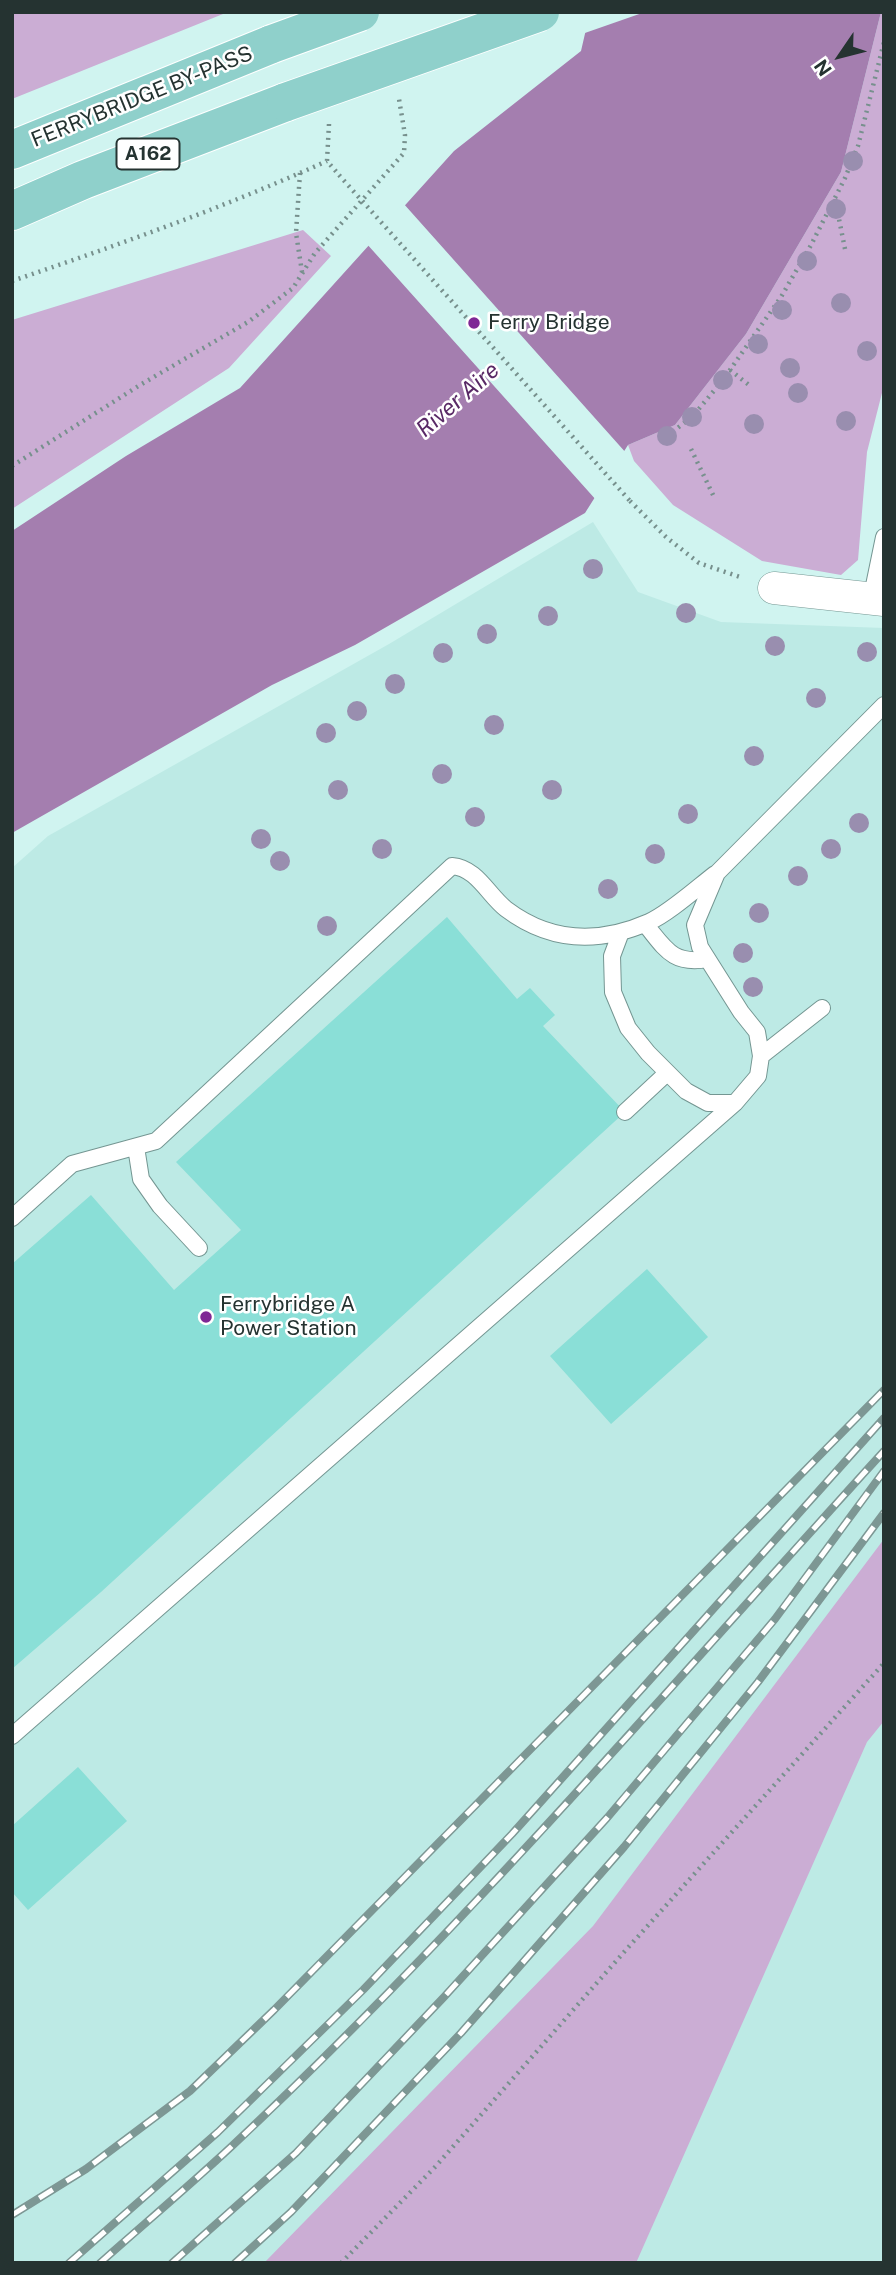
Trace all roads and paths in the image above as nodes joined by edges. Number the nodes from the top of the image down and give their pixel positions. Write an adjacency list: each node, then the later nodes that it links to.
1 (360, 12): 5 (main road, FERRYBRIDGE BY-PASS / A162, bridge)
2 (540, 12): 8 (main road, A162, bridge)
3 (884, 42): 7 (path)
4 (398, 87): 10 (path)
5 (12, 150)
6 (300, 173): 10 (path); 11 (path); 19 (path, bridge)
7 (835, 198): 9 (path); 12 (path)
8 (12, 211)
9 (845, 249)
10 (303, 273): 16 (path)
11 (12, 281)
12 (730, 370): 13 (path); 14 (path)
13 (749, 385)
14 (667, 436)
15 (691, 449): 17 (path)
16 (12, 467)
17 (715, 499)
18 (884, 537): 20 (lane)
19 (774, 588): 20 (street)
20 (877, 600)
21 (884, 705): 22 (lane)
22 (717, 873): 23 (lane); 25 (lane)
23 (645, 923): 24 (lane); 25 (lane)
24 (621, 932): 28 (lane); 31 (lane)
25 (707, 959): 27 (lane)
26 (822, 1008): 27 (lane)
27 (761, 1056): 29 (lane)
28 (667, 1073): 29 (lane); 30 (lane)
29 (735, 1103): 35 (lane)
30 (625, 1112)
31 (136, 1147): 32 (lane); 33 (lane)
32 (12, 1218)
33 (199, 1248)
34 (884, 1663): 36 (path)
35 (12, 1736)
36 (341, 2263)

